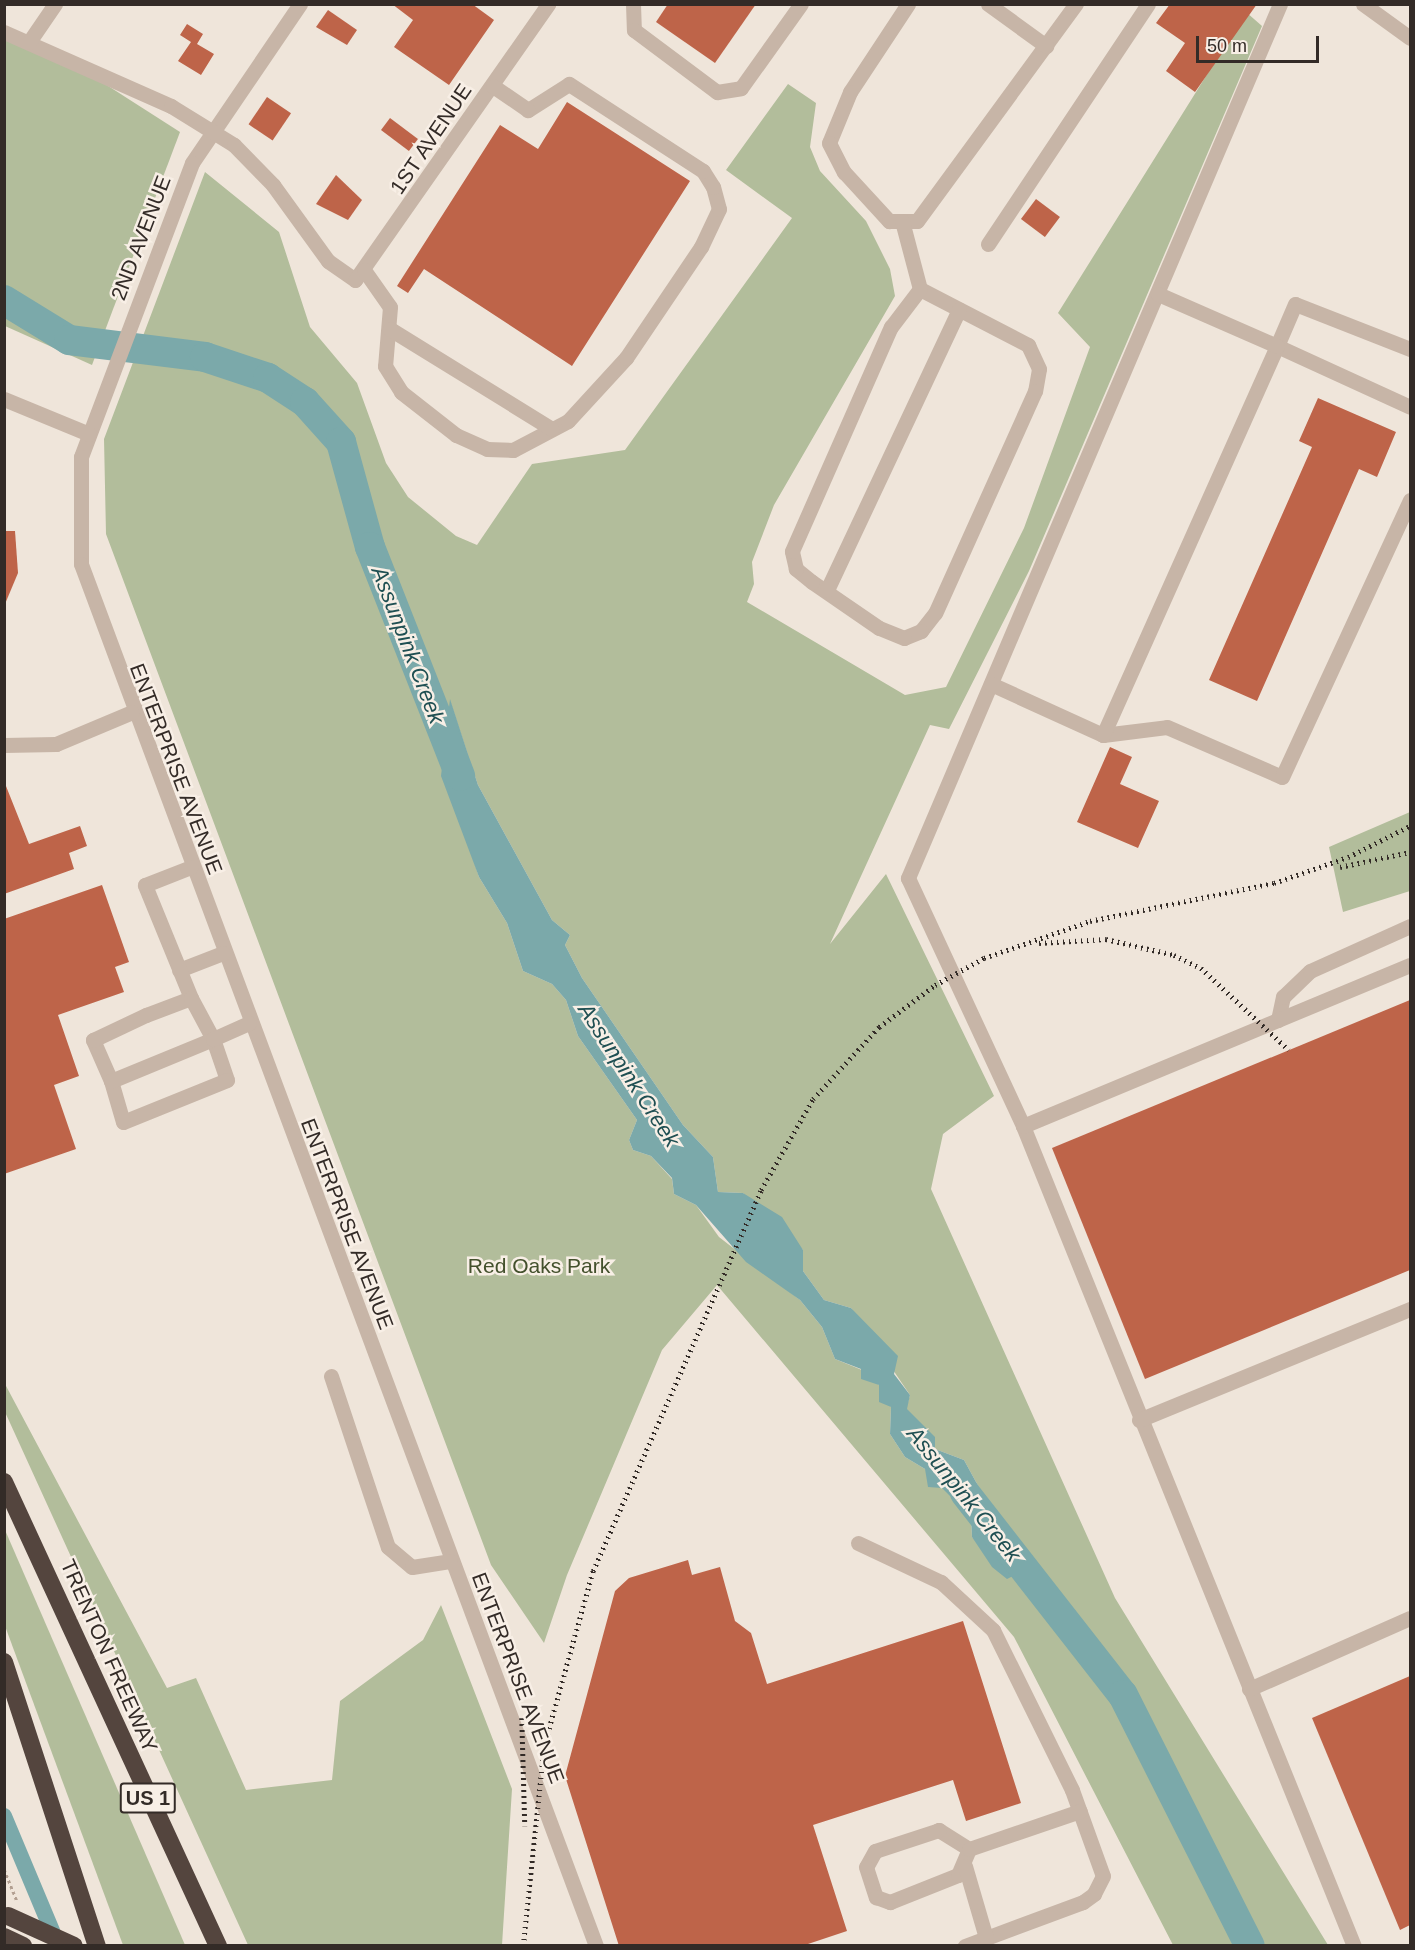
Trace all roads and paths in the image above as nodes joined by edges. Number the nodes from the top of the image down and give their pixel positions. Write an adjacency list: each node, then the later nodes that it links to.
1 (55, 4): 14 (street)
2 (300, 4): 17 (street, 2ND AVENUE)
3 (548, 4): 16 (street, 1ST AVENUE)
4 (633, 4): 5 (street)
5 (801, 4)
6 (908, 4): 18 (street)
7 (988, 4): 15 (street)
8 (1076, 4): 15 (street)
9 (1148, 4): 19 (street)
10 (1280, 4): 22 (street)
11 (1363, 4): 13 (street)
12 (4, 32): 14 (street)
13 (1410, 38)
14 (29, 42): 17 (street)
15 (1046, 46): 18 (street)
16 (493, 86): 20 (street, 1ST AVENUE); 29 (street)
17 (212, 130): 20 (street); 30 (street, 2ND AVENUE)
18 (902, 221): 21 (street)
19 (988, 244)
20 (364, 270): 24 (street)
21 (920, 289): 23 (street); 33 (street)
22 (1158, 294): 25 (street); 34 (street)
23 (959, 310): 33 (street); 33 (street)
24 (390, 329): 29 (street); 29 (street)
25 (1277, 346): 26 (street); 28 (street); 36 (street)
26 (1410, 349)
27 (4, 399): 30 (street)
28 (1410, 407)
29 (552, 429)
30 (89, 434): 32 (street, 2ND AVENUE)
31 (1410, 500): 36 (street)
32 (77, 512): 35 (street, ENTERPRISE AVENUE)
33 (827, 590)
34 (991, 684): 36 (street); 48 (street)
35 (132, 712): 37 (street); 38 (street, ENTERPRISE AVENUE)
36 (1103, 735)
37 (4, 745)
38 (191, 867): 40 (street, ENTERPRISE AVENUE); 42 (street)
39 (1410, 926): 44 (street)
40 (223, 953): 42 (street); 45 (street, ENTERPRISE AVENUE)
41 (1410, 965): 44 (street)
42 (179, 970): 43 (street)
43 (190, 998): 46 (street); 47 (street)
44 (1278, 1020): 48 (street)
45 (249, 1023): 46 (street); 54 (street, ENTERPRISE AVENUE)
46 (213, 1039): 47 (street); 47 (street)
47 (111, 1081)
48 (1023, 1126): 51 (street)
49 (1410, 1309): 51 (street)
50 (331, 1376): 54 (street)
51 (1139, 1420): 57 (street)
52 (4, 1482): 61 (highway, TRENTON FREEWAY / US 1)
53 (858, 1543): 58 (street)
54 (450, 1560): 68 (street, ENTERPRISE AVENUE)
55 (1410, 1618): 57 (street)
56 (4, 1662): 65 (highway)
57 (1249, 1689): 70 (street)
58 (1080, 1811): 59 (street); 63 (street)
59 (969, 1849): 60 (street); 60 (street)
60 (965, 1866): 63 (street)
61 (192, 1891): 66 (highway, TRENTON FREEWAY / US 1); 67 (highway)
62 (6, 1915): 64 (highway, bridge)
63 (993, 1938): 69 (street)
64 (74, 1946)
65 (97, 1946)
66 (218, 1946)
67 (228, 1946)
68 (596, 1946)
69 (965, 1946)
70 (1354, 1946)

